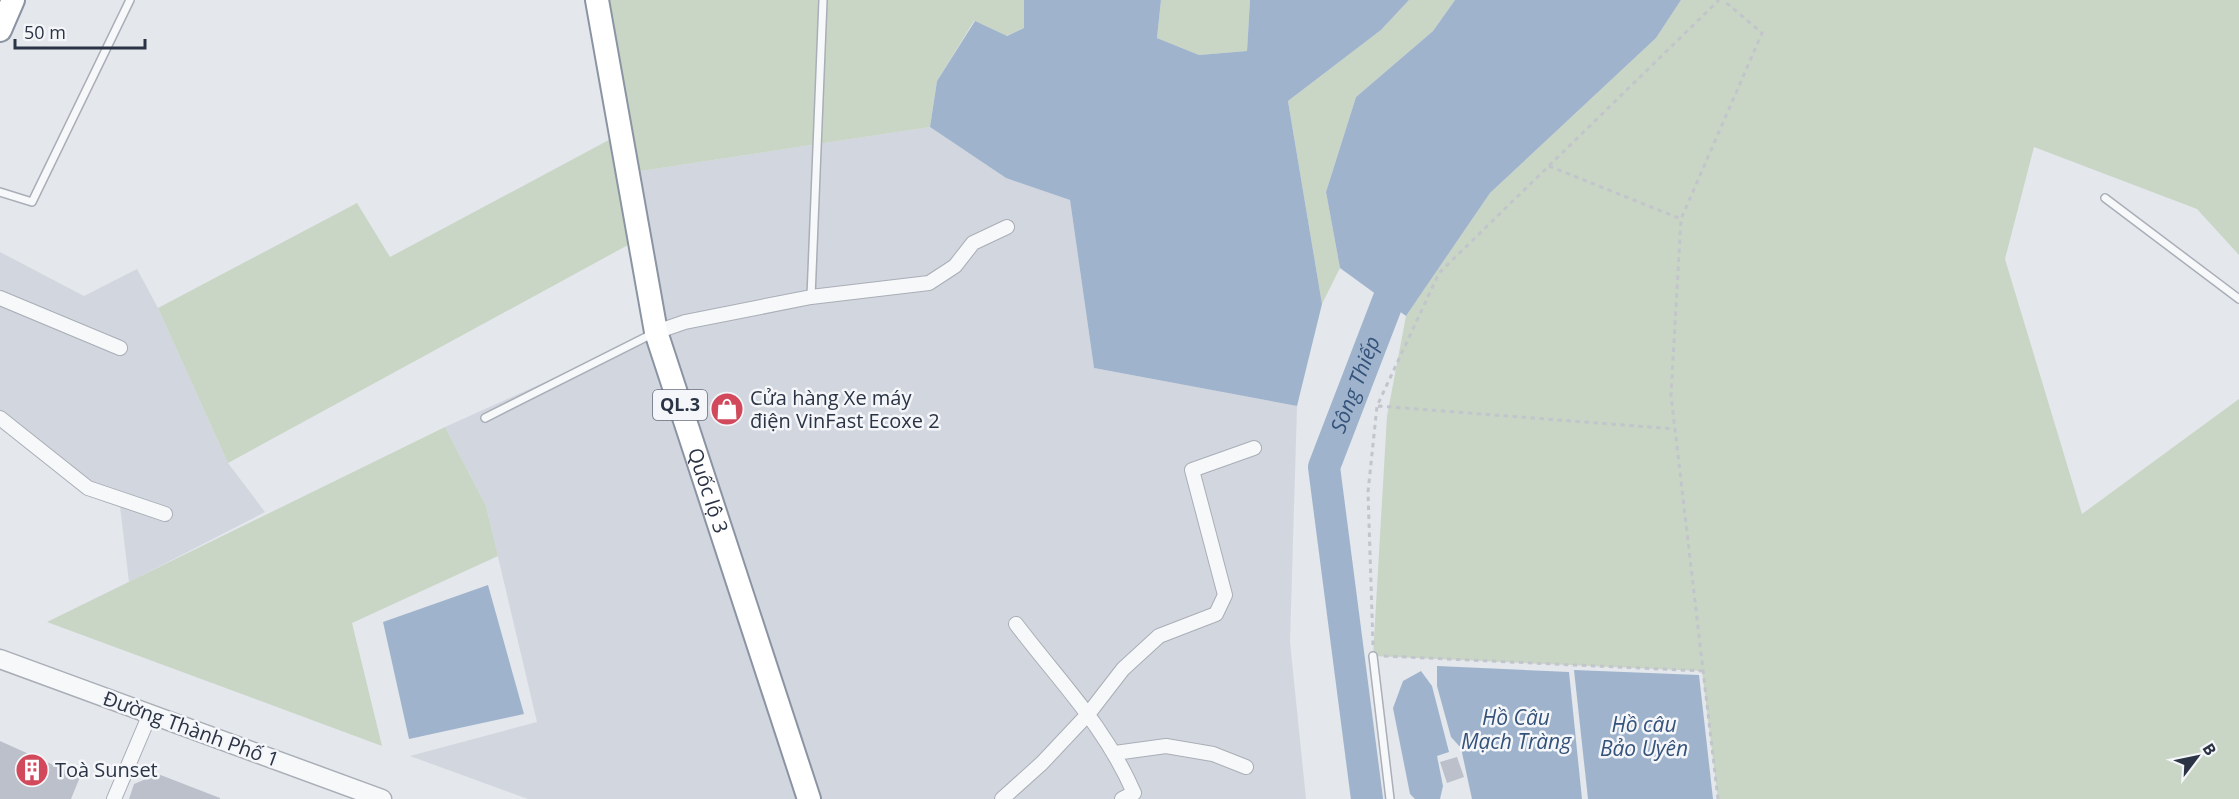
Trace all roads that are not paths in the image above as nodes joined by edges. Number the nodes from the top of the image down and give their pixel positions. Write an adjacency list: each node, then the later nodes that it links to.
1 (13, 0): 5 (highway)
2 (130, 0): 6 (lane)
3 (597, 0): 12 (highway, Quốc lộ 3 / QL.3)
4 (823, 0): 9 (lane)
5 (0, 30)
6 (0, 192)
7 (2105, 198): 11 (lane)
8 (1007, 227): 9 (street)
9 (811, 297): 12 (street)
10 (0, 298): 13 (street)
11 (2239, 299)
12 (656, 332): 15 (lane); 28 (highway, Quốc lộ 3 / QL.3)
13 (120, 348)
14 (0, 418): 17 (street)
15 (485, 418)
16 (1254, 448): 21 (street)
17 (165, 514)
18 (1016, 624): 21 (street)
19 (1373, 656): 30 (lane)
20 (0, 659): 22 (street, Đường Thành Phố 1)
21 (1089, 713): 23 (street); 29 (street)
22 (150, 714): 26 (street); 27 (street, Đường Thành Phố 1)
23 (1115, 753): 24 (street); 25 (street)
24 (1246, 767)
25 (1132, 797)
26 (114, 799)
27 (381, 799)
28 (809, 799)
29 (1002, 799)
30 (1390, 799)

